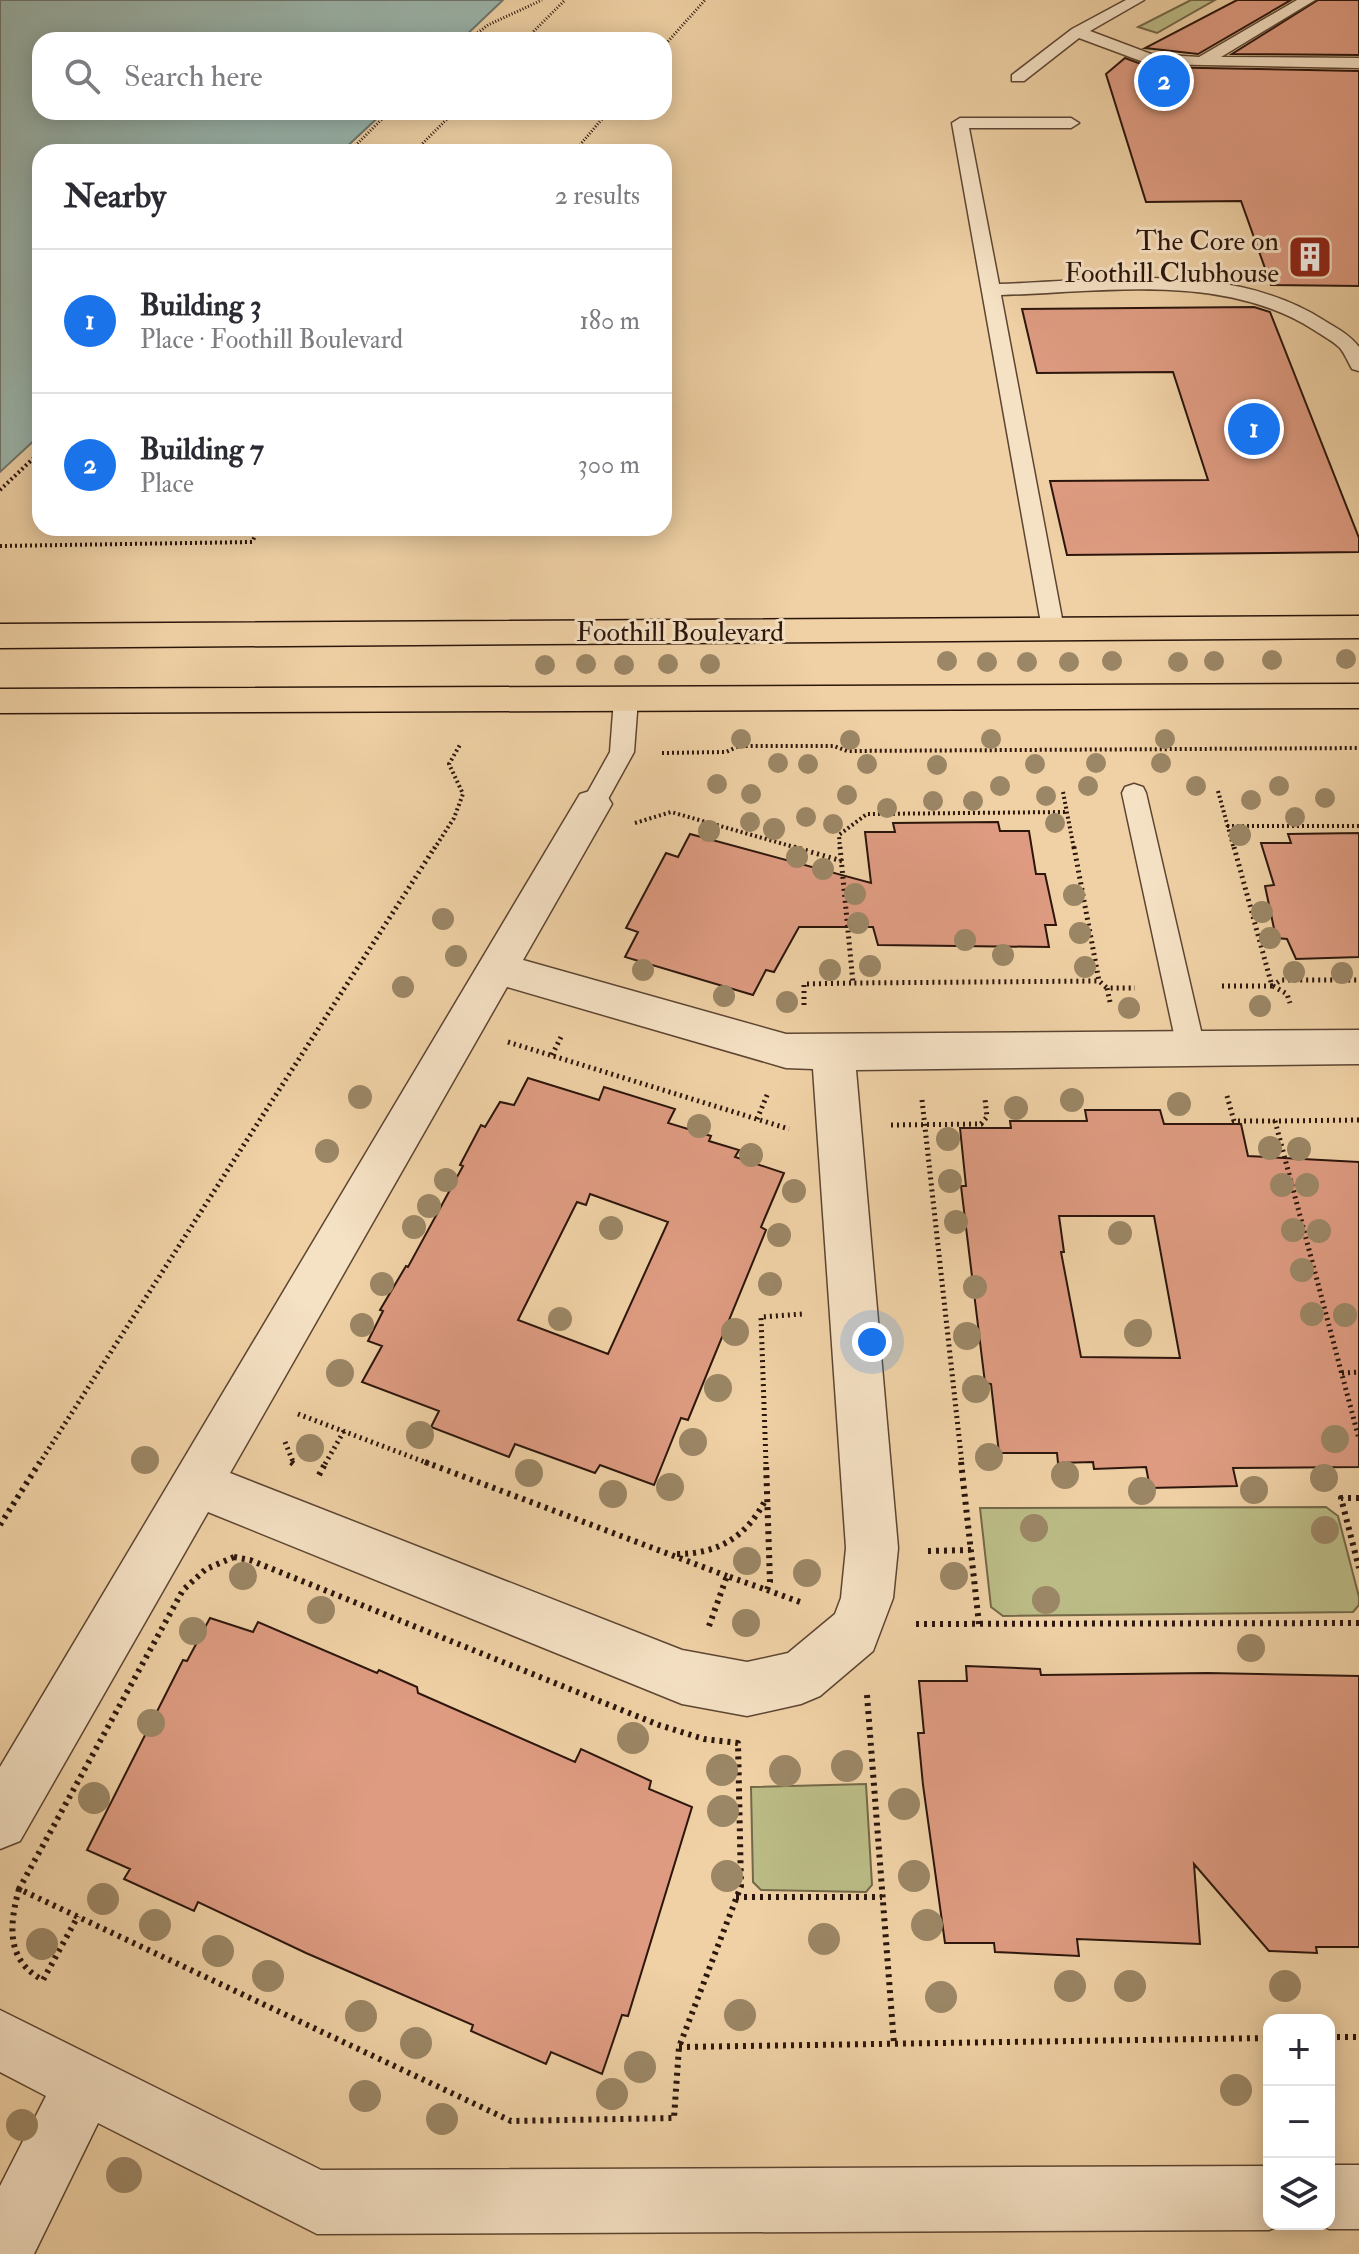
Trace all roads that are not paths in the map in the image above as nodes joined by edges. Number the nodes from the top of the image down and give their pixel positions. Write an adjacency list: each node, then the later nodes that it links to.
1 (1137, 0): 3 (lane)
2 (1308, 0): 4 (lane)
3 (1077, 32): 4 (lane); 6 (lane)
4 (1202, 62): 5 (lane)
5 (1359, 63)
6 (1018, 78)
7 (1071, 123): 8 (lane)
8 (990, 290): 9 (lane); 12 (lane)
9 (1355, 346): 10 (lane)
10 (1359, 365)
11 (1359, 627): 12 (main road, Foothill Boulevard)
12 (1053, 629): 13 (main road, Foothill Boulevard)
13 (0, 636)
14 (1359, 696): 15 (main road, Foothill Boulevard)
15 (626, 699): 16 (main road, Foothill Boulevard); 18 (lane)
16 (0, 701)
17 (1134, 793): 21 (lane)
18 (609, 813): 19 (street)
19 (496, 968): 22 (street); 23 (street)
20 (1359, 1047): 21 (street)
21 (1191, 1048): 22 (street)
22 (833, 1053): 23 (street)
23 (196, 1483): 24 (street)
24 (0, 1821)
25 (0, 2040): 26 (street)
26 (85, 2084): 29 (street); 30 (street)
27 (1335, 2197): 28 (street)
28 (1359, 2197)
29 (1263, 2198)
30 (0, 2254)

